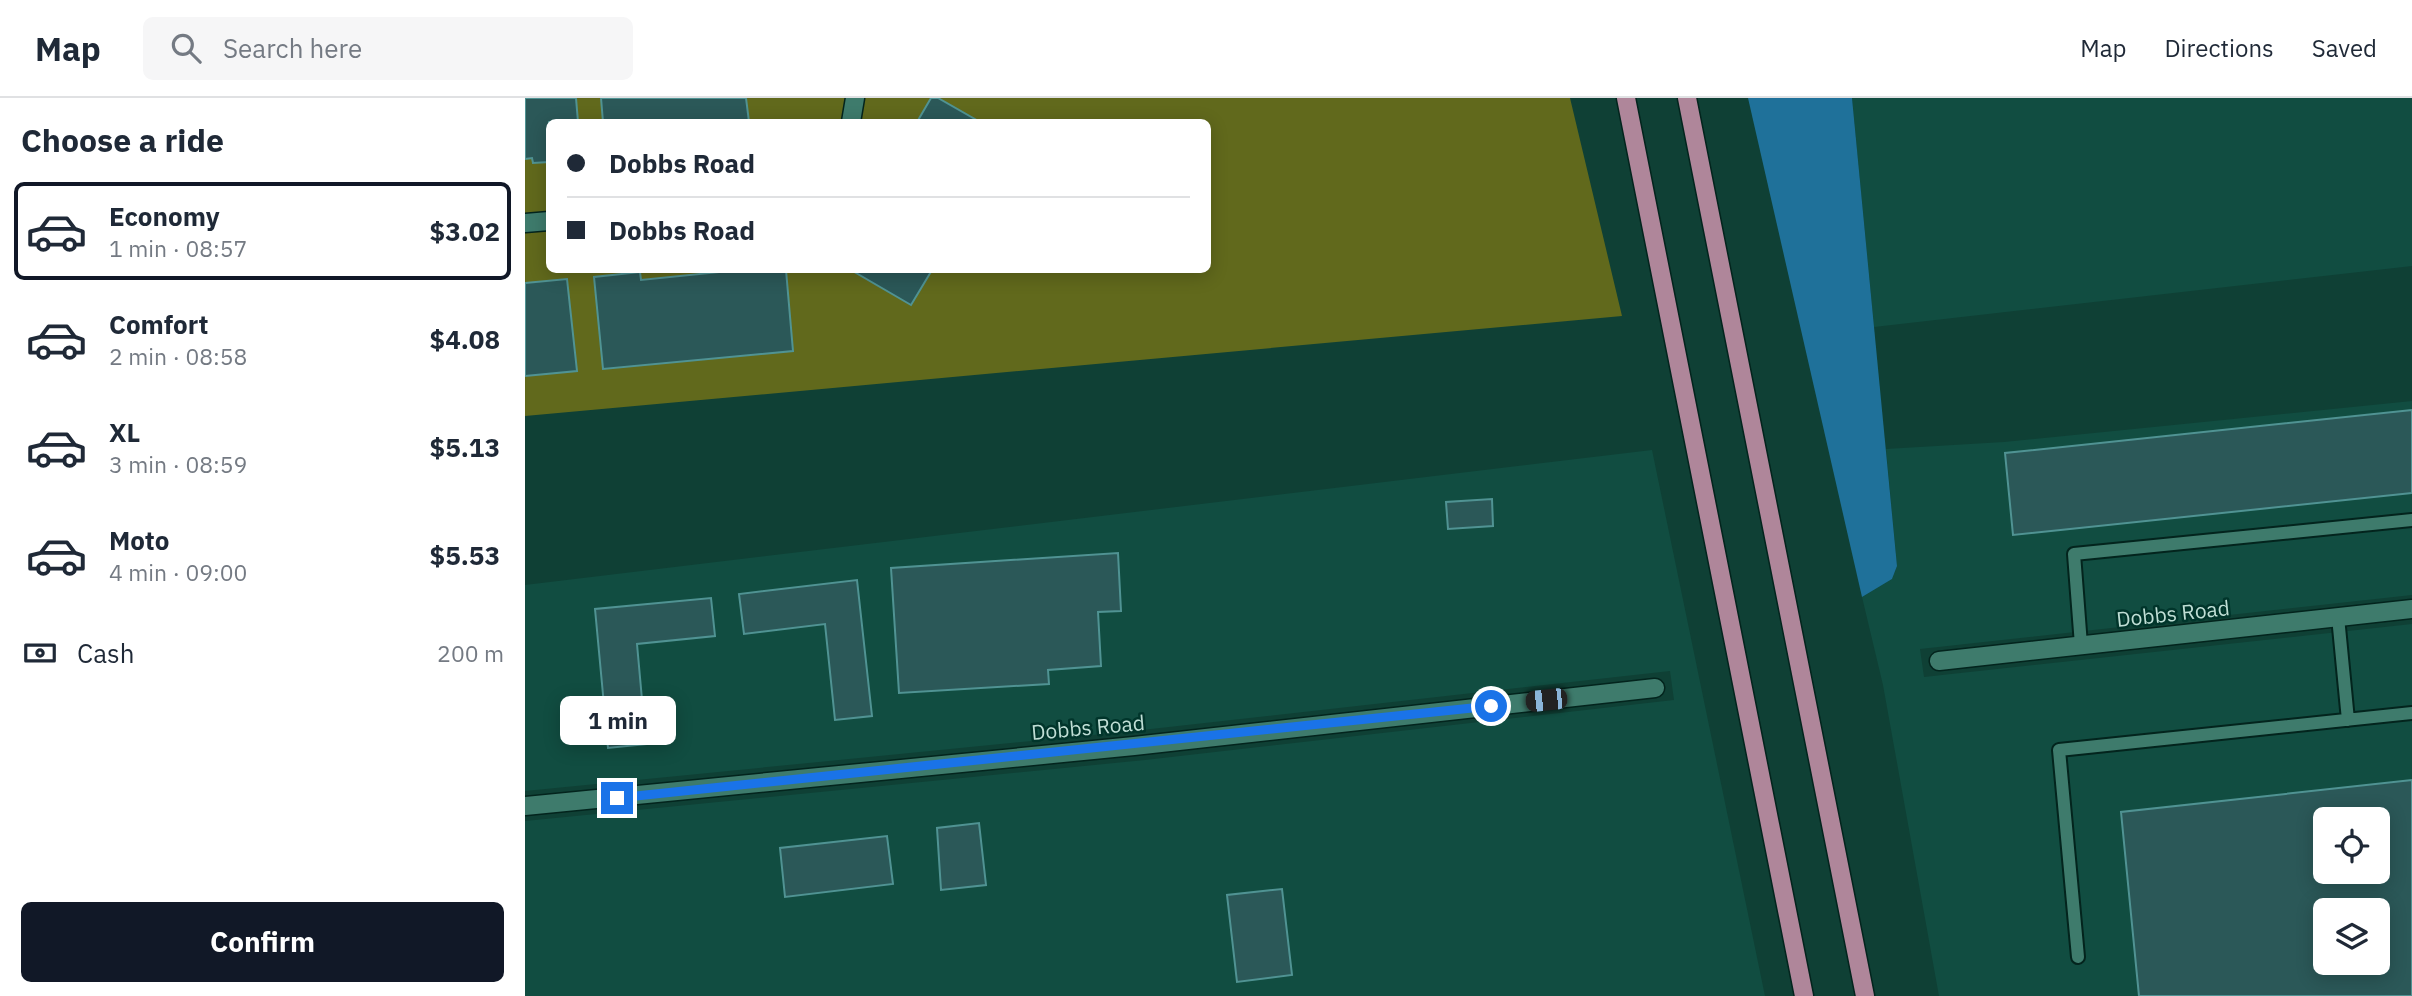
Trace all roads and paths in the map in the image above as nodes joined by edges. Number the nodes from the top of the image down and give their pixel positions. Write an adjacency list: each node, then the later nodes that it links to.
1 (855, 98): 4 (street)
2 (1626, 98): 17 (main road)
3 (1687, 98): 18 (main road)
4 (852, 119)
5 (546, 221): 6 (street)
6 (525, 223)
7 (2412, 520): 10 (lane)
8 (2412, 609): 9 (street, Dobbs Road)
9 (2339, 617): 10 (street, Dobbs Road); 14 (lane)
10 (2081, 645): 11 (street, Dobbs Road)
11 (1939, 661)
12 (1655, 688): 15 (street, Dobbs Road)
13 (2412, 713): 14 (lane)
14 (2348, 720): 16 (lane)
15 (525, 806)
16 (2078, 957)
17 (1804, 996)
18 (1865, 996)

